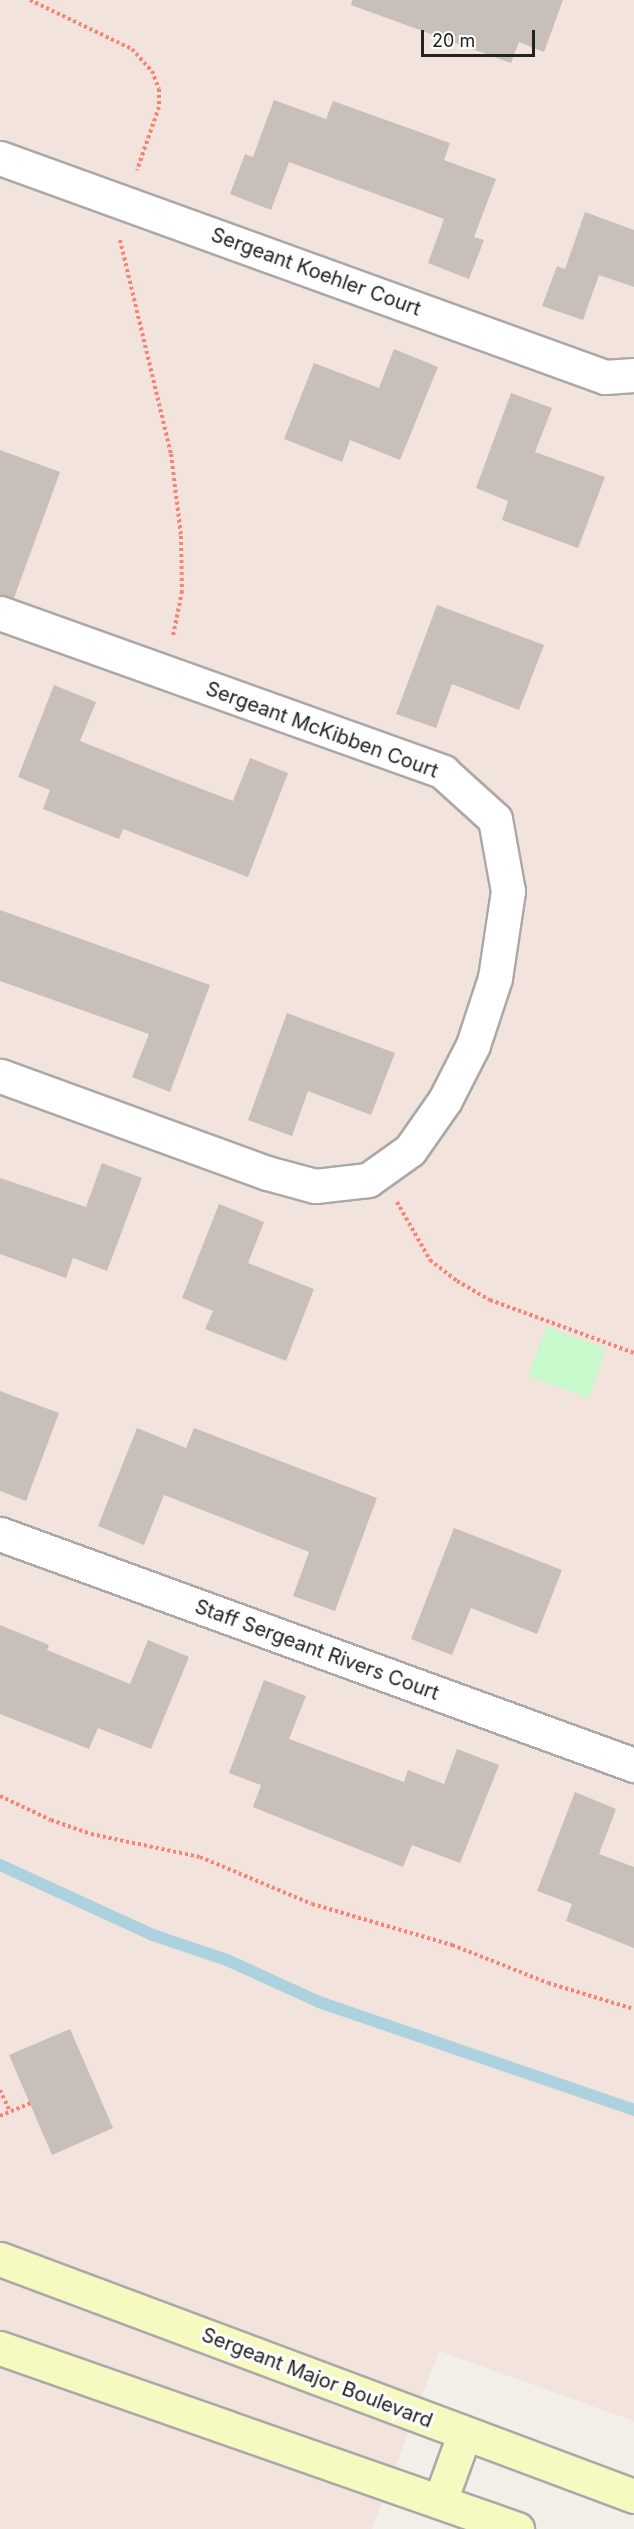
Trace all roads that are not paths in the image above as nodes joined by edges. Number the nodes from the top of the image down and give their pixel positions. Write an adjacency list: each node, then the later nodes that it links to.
1 (0, 158): 2 (street, Sergeant Koehler Court)
2 (634, 375)
3 (0, 613): 4 (street, Sergeant McKibben Court)
4 (0, 1076)
5 (0, 1534): 6 (street, Staff Sergeant Rivers Court)
6 (634, 1765)
7 (0, 2259): 9 (street, Sergeant Major Boulevard)
8 (0, 2348): 11 (street)
9 (464, 2435): 10 (street, Sergeant Major Boulevard); 11 (street)
10 (634, 2496)
11 (440, 2501): 12 (street)
12 (517, 2529)

